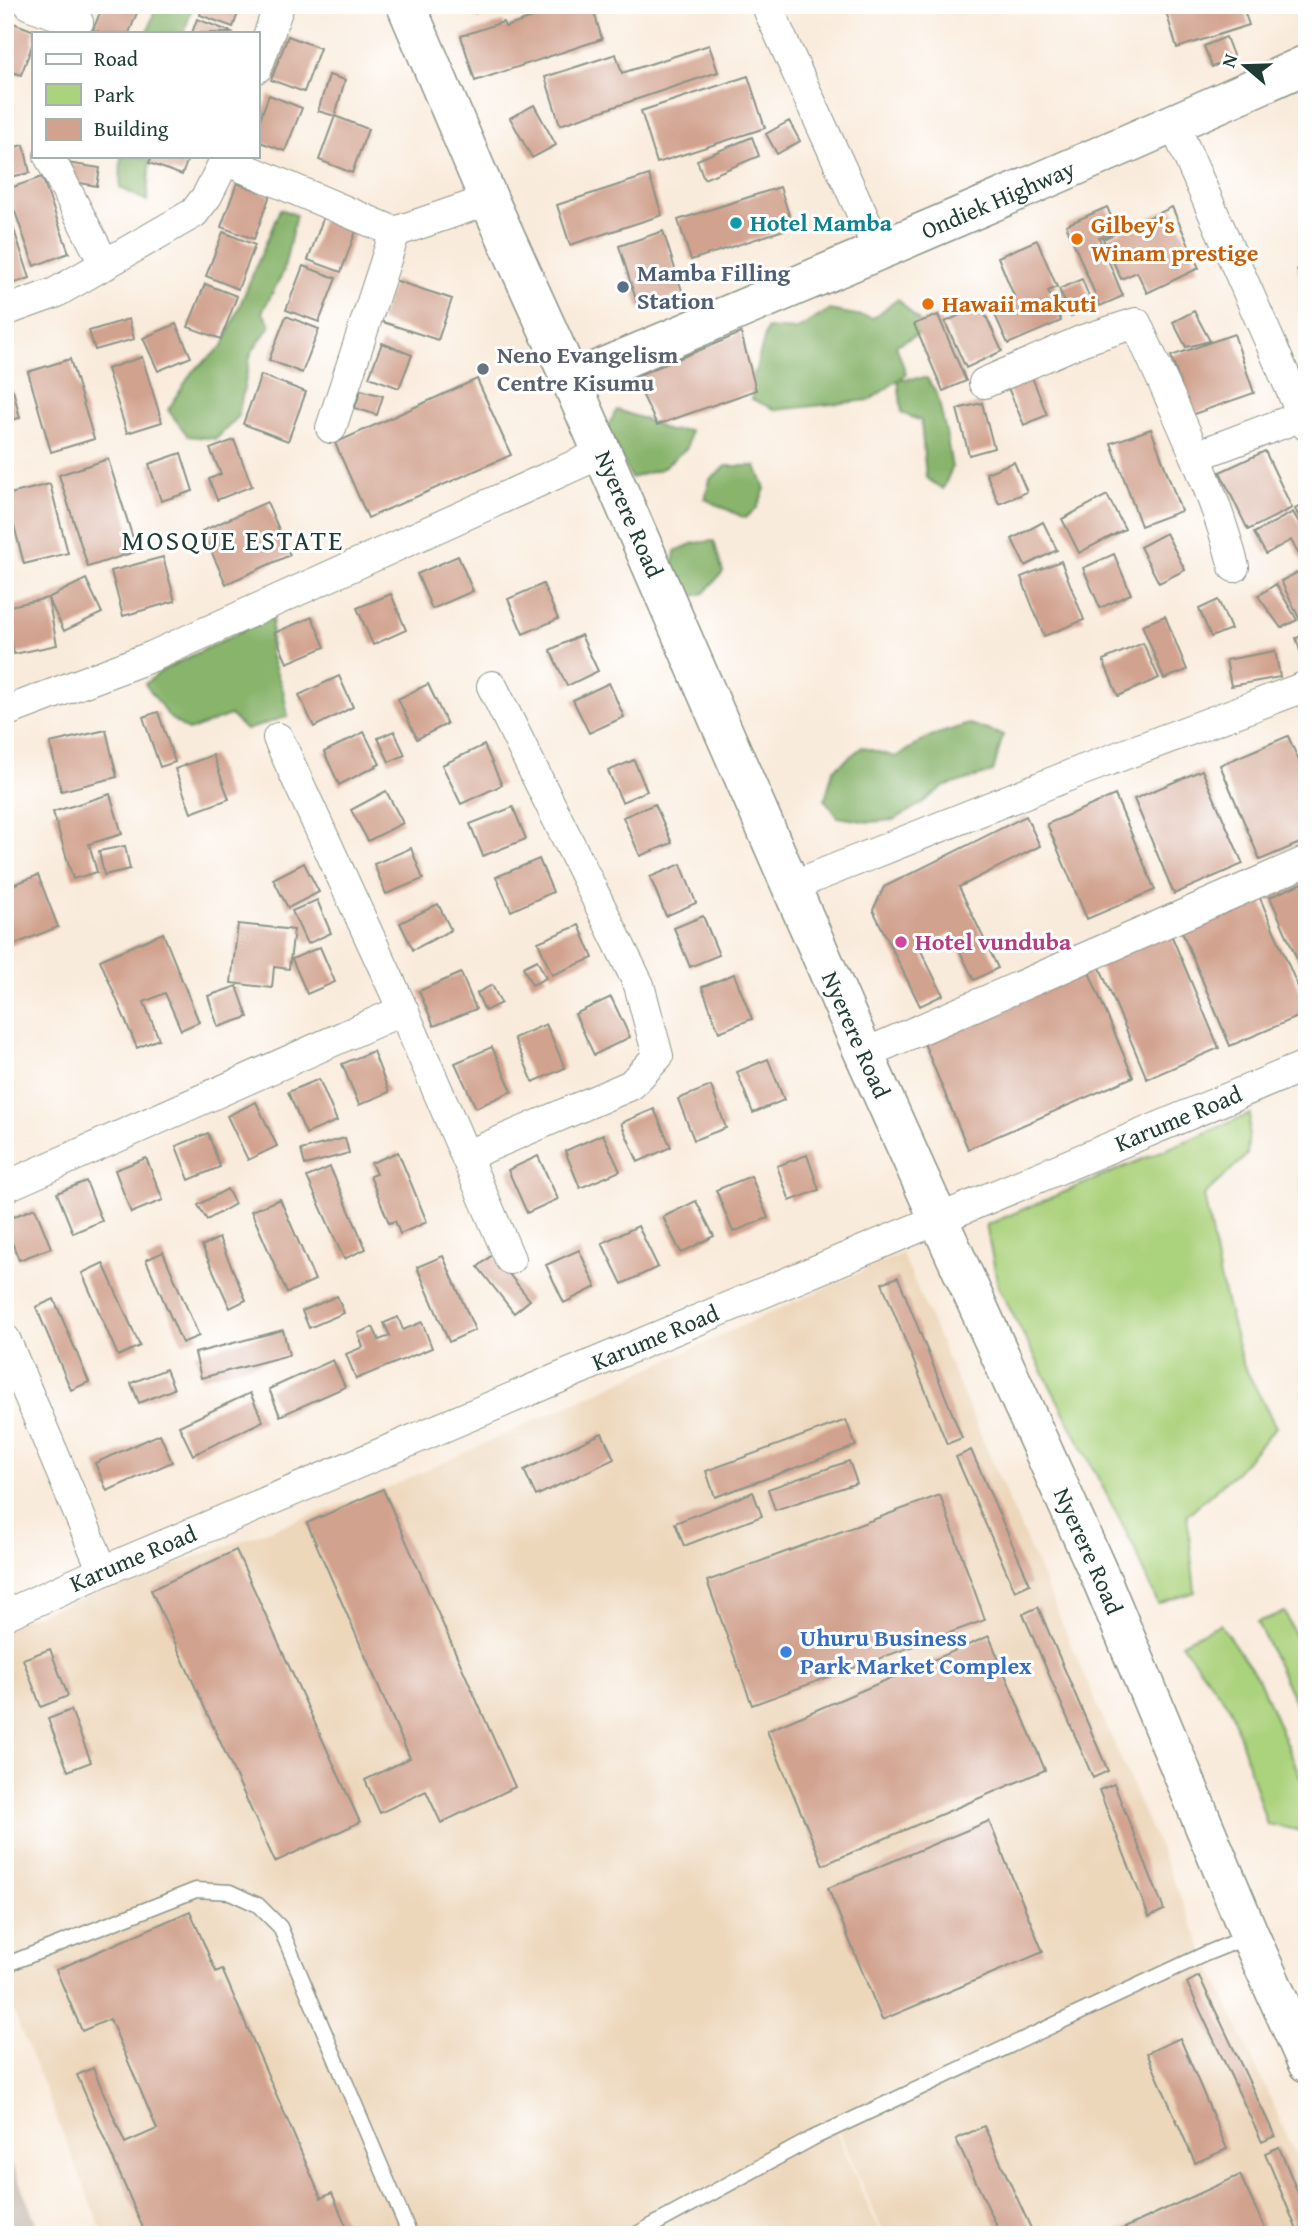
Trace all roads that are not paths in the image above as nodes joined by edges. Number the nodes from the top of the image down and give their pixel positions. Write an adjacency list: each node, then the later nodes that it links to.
1 (30, 5): 5 (street)
2 (279, 5): 6 (street)
3 (406, 5): 11 (main road, Nyerere Road)
4 (769, 5): 13 (street)
5 (78, 20)
6 (259, 62)
7 (1307, 64): 8 (main road, Ondiek Highway)
8 (1174, 124): 13 (main road, Ondiek Highway); 18 (street)
9 (50, 158): 14 (street)
10 (226, 158): 12 (street); 14 (street)
11 (489, 200): 12 (street); 16 (main road, Nyerere Road)
12 (395, 232): 19 (street)
13 (879, 251): 16 (main road, Ondiek Highway)
14 (105, 265): 15 (street)
15 (5, 311)
16 (571, 381): 20 (main road, Nyerere Road)
17 (984, 383): 21 (street)
18 (1305, 421): 21 (street)
19 (331, 428)
20 (601, 453): 25 (street); 28 (main road, Nyerere Road)
21 (1196, 456): 22 (street)
22 (1234, 567)
23 (492, 686): 32 (street)
24 (1307, 686): 28 (street)
25 (5, 712)
26 (278, 738): 29 (street)
27 (1307, 861): 30 (street)
28 (792, 886): 30 (main road, Nyerere Road)
29 (403, 1010): 32 (street); 33 (street)
30 (864, 1054): 34 (main road, Nyerere Road)
31 (1307, 1065): 34 (street, Karume Road)
32 (466, 1156): 35 (street)
33 (5, 1187)
34 (939, 1220): 37 (street, Karume Road); 39 (main road, Nyerere Road)
35 (510, 1259)
36 (5, 1339): 37 (street)
37 (103, 1572): 38 (street, Karume Road)
38 (5, 1615)
39 (1250, 1936): 41 (main road, Nyerere Road); 43 (lane)
40 (5, 1965): 42 (lane)
41 (1307, 2063)
42 (410, 2235)
43 (635, 2235)

